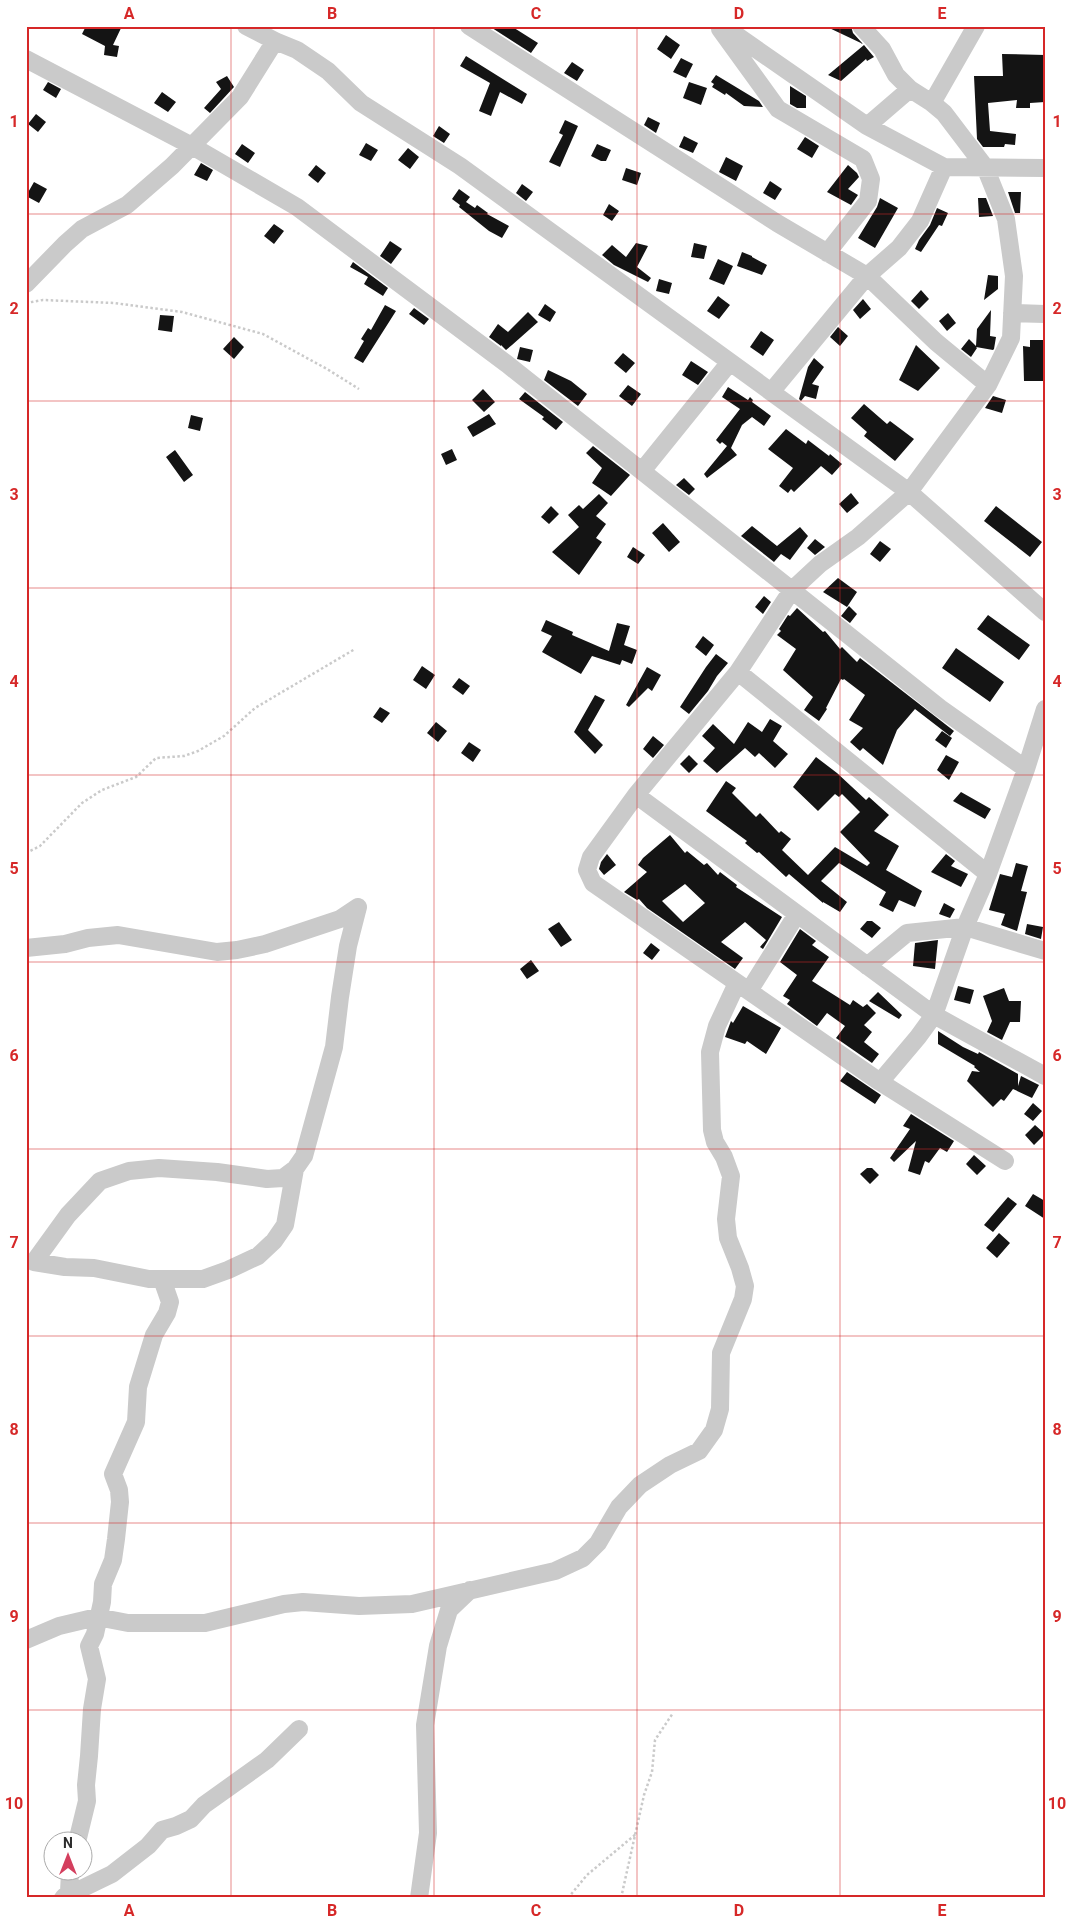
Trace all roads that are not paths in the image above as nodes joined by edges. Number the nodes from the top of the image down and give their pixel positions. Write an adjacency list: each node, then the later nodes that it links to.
1 (246, 26): 7 (street)
2 (469, 26): 16 (street)
3 (718, 26): 16 (street)
4 (723, 26): 11 (street)
5 (861, 26): 9 (street)
6 (976, 26): 10 (street)
7 (275, 41): 12 (street); 21 (street)
8 (26, 59): 12 (street)
9 (910, 89): 10 (street); 11 (street)
10 (932, 103): 14 (street)
11 (867, 126): 13 (street)
12 (192, 146): 18 (street); 24 (street)
13 (944, 167): 14 (street); 17 (street)
14 (985, 167): 15 (street); 19 (street)
15 (1045, 168)
16 (828, 253): 17 (street)
17 (867, 276): 22 (street); 23 (street)
18 (26, 284)
19 (1012, 313): 20 (street); 22 (street)
20 (1045, 314)
21 (730, 362): 23 (street); 24 (street)
22 (988, 385): 25 (street)
23 (772, 392): 25 (street)
24 (642, 471): 26 (street)
25 (909, 492): 26 (street); 27 (street)
26 (792, 590): 28 (street); 30 (street)
27 (1045, 612)
28 (738, 672): 31 (street); 32 (street)
29 (1045, 709): 30 (street)
30 (1026, 769): 32 (street)
31 (636, 795): 33 (street); 38 (street)
32 (988, 874): 34 (street)
33 (797, 914): 37 (street); 38 (street)
34 (965, 927): 36 (street); 37 (street); 39 (street)
35 (26, 948): 43 (street)
36 (1045, 951)
37 (867, 966): 39 (street)
38 (743, 987): 41 (street); 45 (street)
39 (934, 1015): 40 (street); 41 (street)
40 (1045, 1076)
41 (880, 1082): 42 (street)
42 (1004, 1161)
43 (295, 1169): 44 (street); 44 (street)
44 (162, 1279): 46 (street)
45 (470, 1590): 46 (street); 52 (street)
46 (98, 1617): 47 (street); 49 (street)
47 (26, 1640)
48 (299, 1729): 51 (street)
49 (79, 1832)
50 (68, 1882): 51 (street)
51 (66, 1895)
52 (419, 1898)

